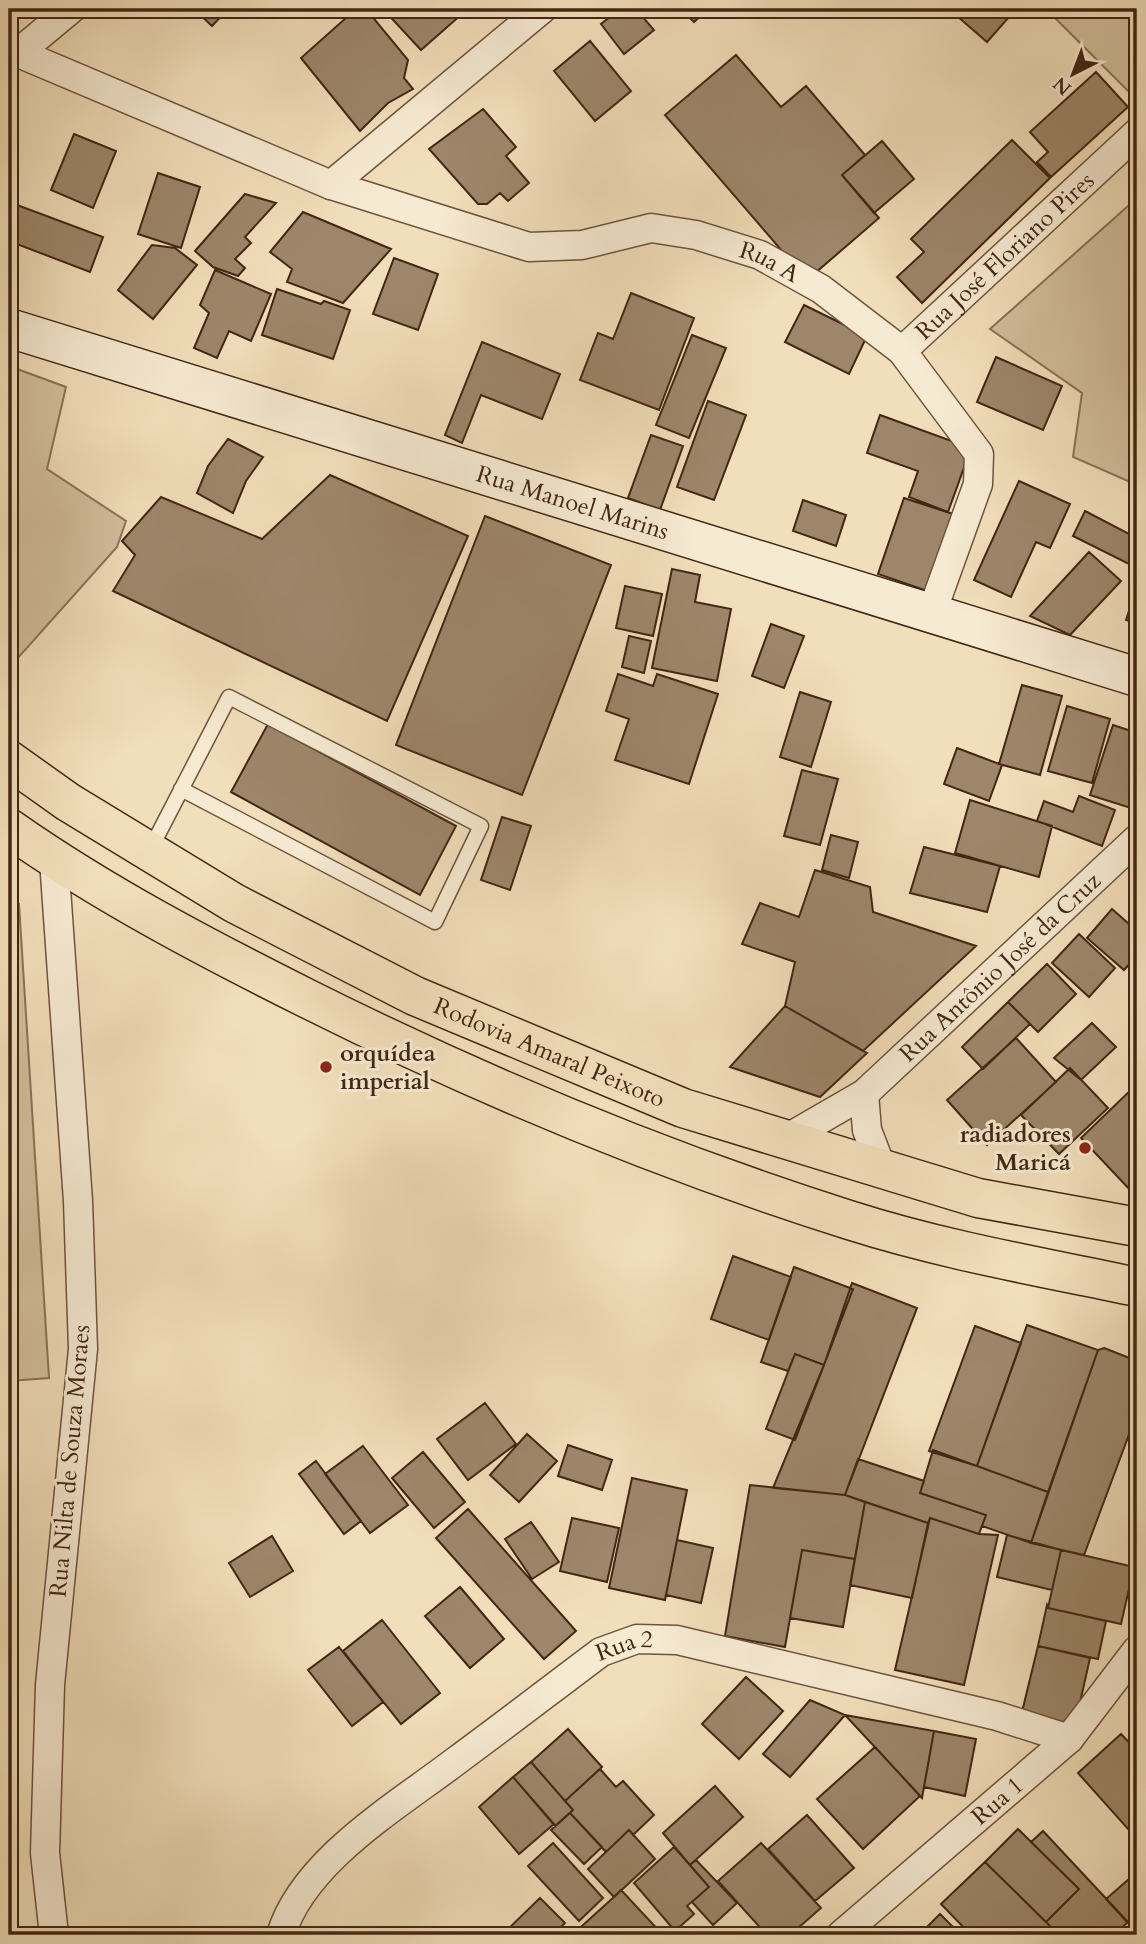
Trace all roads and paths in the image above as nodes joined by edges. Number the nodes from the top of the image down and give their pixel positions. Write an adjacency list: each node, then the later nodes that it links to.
1 (71, 9): 3 (street)
2 (542, 9): 5 (street)
3 (14, 51): 5 (street, Rua A)
4 (1137, 133): 7 (street, Rua José Floriano Pires)
5 (331, 185): 7 (street, Rua A)
6 (9, 328): 8 (main road, Rua Manoel Marins)
7 (902, 351): 8 (street, Rua A)
8 (932, 612): 9 (main road, Rua Manoel Marins)
9 (1137, 677)
10 (9, 760): 14 (highway, Rodovia Amaral Peixoto)
11 (181, 789): 11 (lane); 14 (lane)
12 (9, 828): 15 (highway, Rodovia Amaral Peixoto)
13 (1137, 839): 16 (street, Rua Antônio José da Cruz)
14 (149, 852): 17 (highway, Rodovia Amaral Peixoto)
15 (54, 860): 20 (highway, Rodovia Amaral Peixoto); 23 (street, Rua Nilta de Souza Moraes)
16 (864, 1094): 17 (street); 18 (street)
17 (786, 1139): 18 (highway, Rodovia Amaral Peixoto)
18 (882, 1169): 19 (highway, Rodovia Amaral Peixoto)
19 (1137, 1227)
20 (1137, 1287)
21 (1137, 1650): 22 (street, Rua 1)
22 (1069, 1739): 24 (street, Rua 2); 25 (street, Rua 1)
23 (54, 1935)
24 (281, 1935)
25 (841, 1935)

